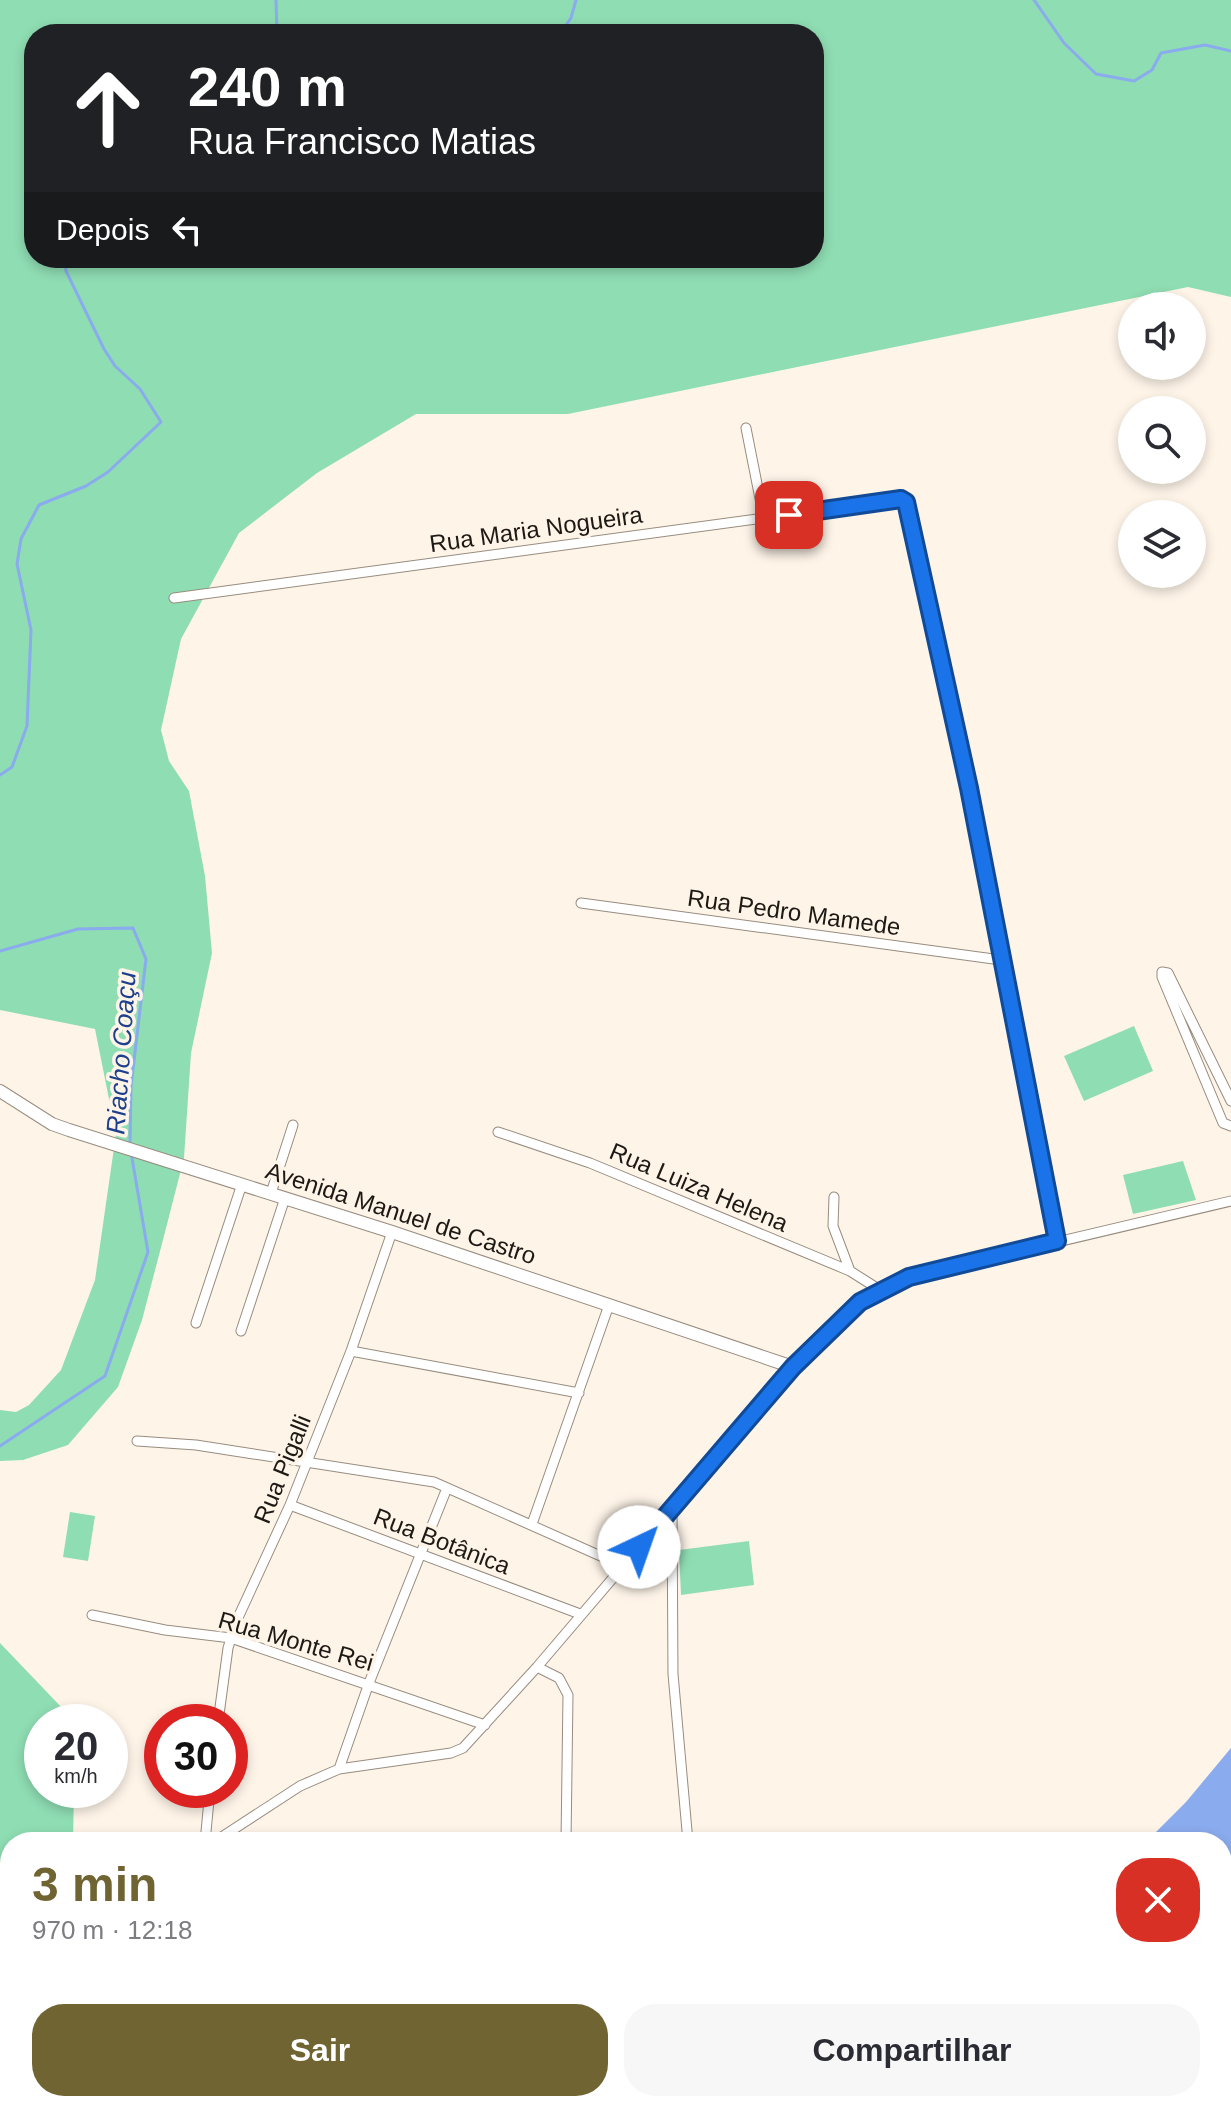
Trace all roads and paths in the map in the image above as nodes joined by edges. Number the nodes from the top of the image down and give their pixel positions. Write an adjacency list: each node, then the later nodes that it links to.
1 (746, 428): 2 (street)
2 (764, 519): 3 (street, Rua Maria Nogueira); 5 (street, Rua Maria Nogueira)
3 (174, 598)
4 (581, 903): 5 (street, Rua Pedro Mamede)
5 (1001, 960): 17 (street)
6 (0, 1091): 11 (street, Avenida Manuel de Castro)
7 (1231, 1101): 9 (street)
8 (293, 1125): 12 (street)
9 (1231, 1126)
10 (498, 1132): 18 (street, Rua Luiza Helena)
11 (242, 1184): 12 (street, Avenida Manuel de Castro); 21 (street)
12 (271, 1193): 14 (street, Avenida Manuel de Castro)
13 (834, 1197): 18 (street)
14 (285, 1198): 16 (street, Avenida Manuel de Castro); 22 (street)
15 (1231, 1201): 17 (street)
16 (392, 1232): 20 (street, Avenida Manuel de Castro); 23 (street, Rua Pigalli)
17 (1057, 1241): 19 (street)
18 (850, 1271): 19 (street, Rua Luiza Helena)
19 (880, 1290): 24 (street)
20 (609, 1305): 24 (street, Avenida Manuel de Castro); 25 (street)
21 (196, 1323)
22 (241, 1331)
23 (351, 1351): 25 (street); 27 (street, Rua Pigalli)
24 (793, 1367): 30 (street)
25 (579, 1393): 31 (street)
26 (137, 1441): 27 (street)
27 (307, 1461): 28 (street); 29 (street, Rua Pigalli)
28 (447, 1488): 31 (street); 32 (street)
29 (290, 1505): 32 (street, Rua Botânica); 36 (street, Rua Pigalli)
30 (672, 1510): 33 (street); 46 (street)
31 (532, 1524): 33 (street)
32 (422, 1555): 34 (street, Rua Botânica); 38 (street)
33 (623, 1566): 34 (street)
34 (580, 1614): 37 (street)
35 (92, 1615): 36 (street, Rua Monte Rei)
36 (231, 1638): 38 (street, Rua Monte Rei); 39 (street, Rua Pigalli)
37 (537, 1667): 40 (street); 45 (street)
38 (369, 1683): 40 (street, Rua Monte Rei); 41 (street)
39 (221, 1704)
40 (485, 1725): 41 (street)
41 (339, 1769): 44 (street)
42 (208, 1808): 43 (street)
43 (206, 1832)
44 (229, 1832)
45 (566, 1832)
46 (687, 1832)

